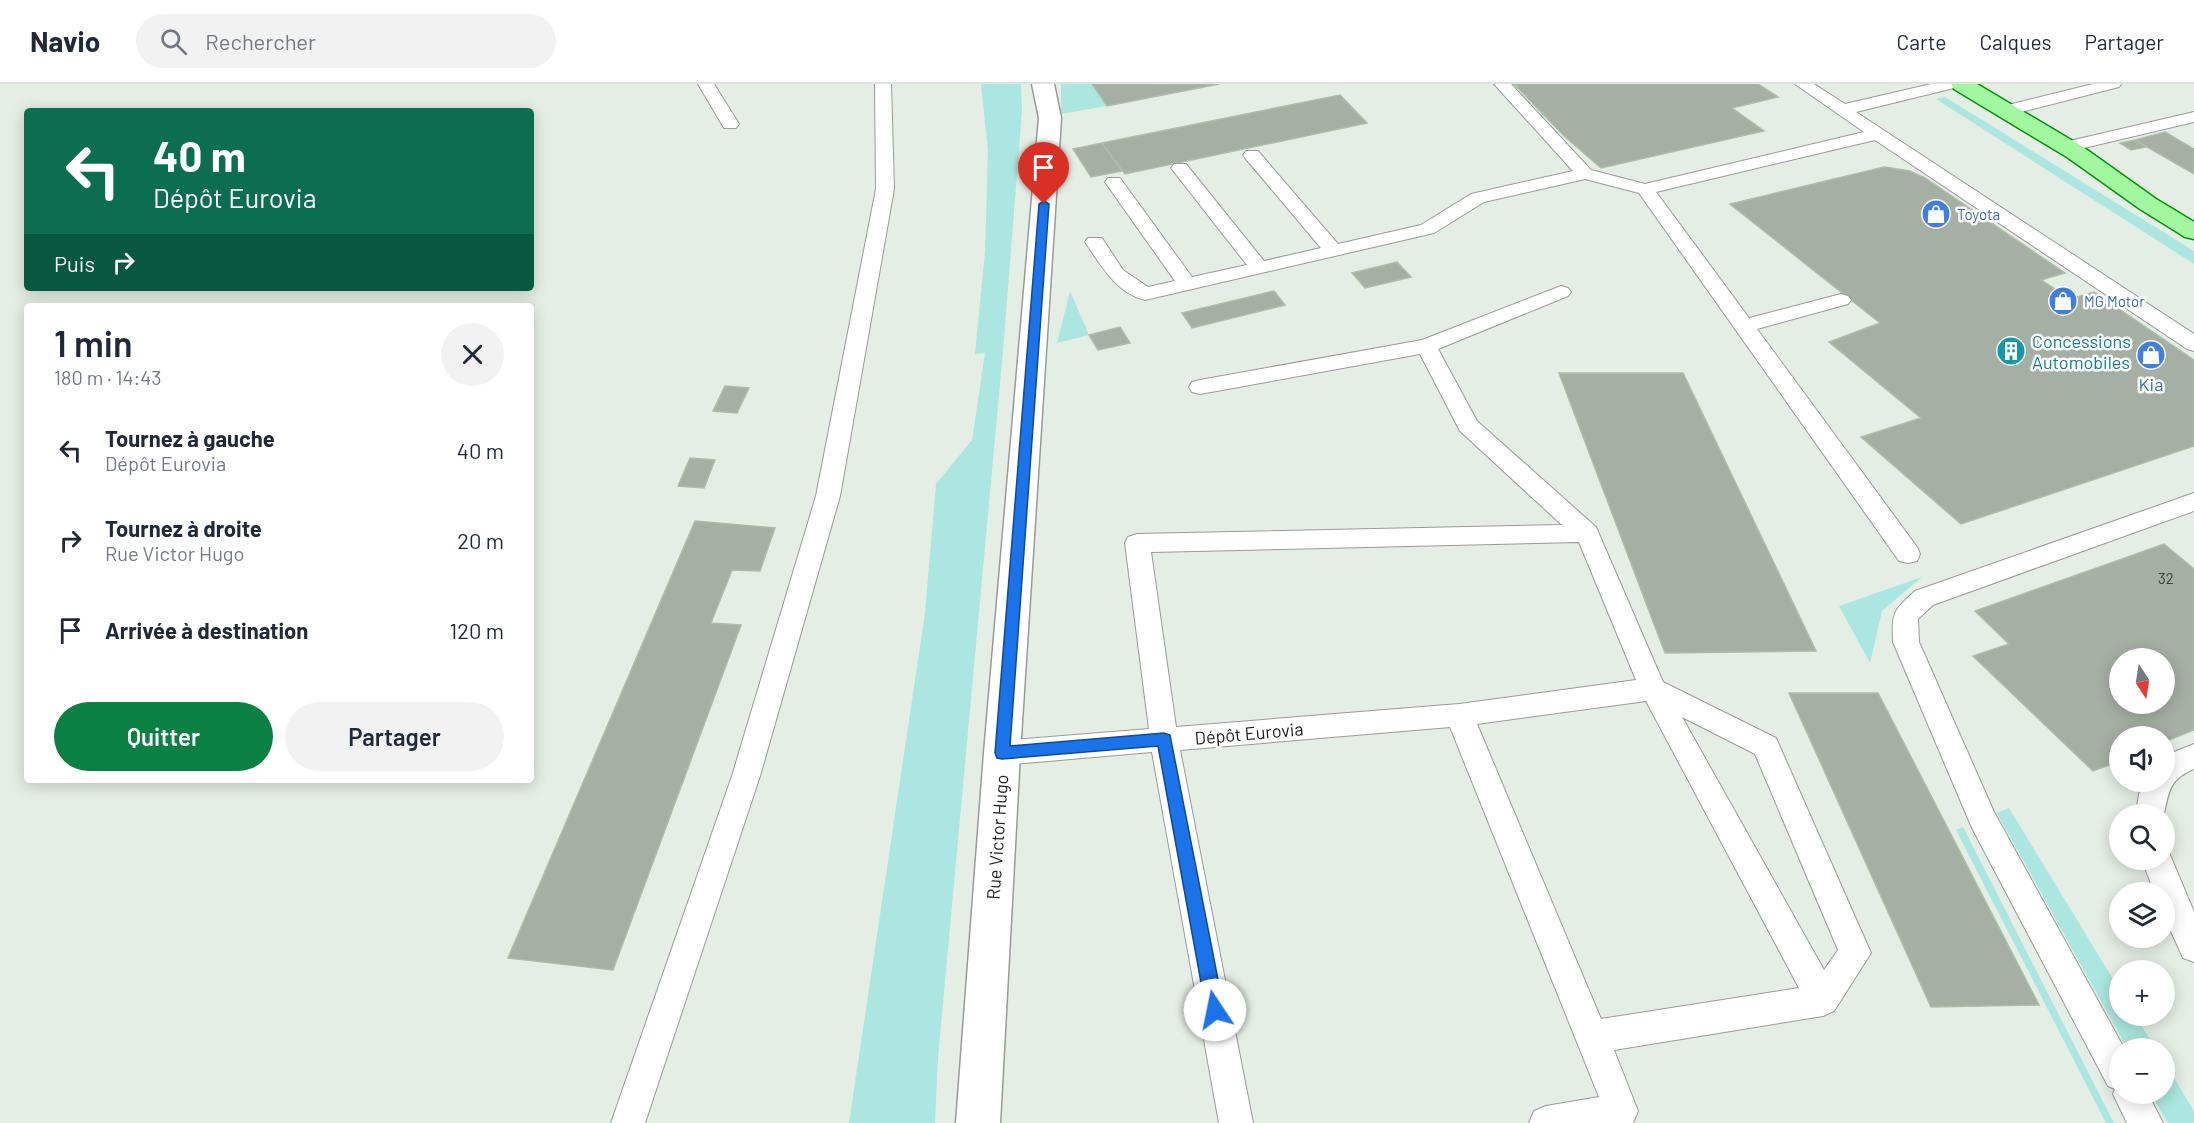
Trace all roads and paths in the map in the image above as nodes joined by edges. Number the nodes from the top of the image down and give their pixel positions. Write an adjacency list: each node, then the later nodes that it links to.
1 (706, 84): 13 (lane)
2 (883, 84): 48 (lane)
3 (1043, 84): 39 (street, Rue Victor Hugo)
4 (1502, 84): 18 (lane)
5 (1952, 84): 10 (lane)
6 (1962, 84): 11 (main road)
7 (2113, 84): 11 (lane)
8 (1831, 86): 9 (lane)
9 (1808, 87): 10 (lane)
10 (1842, 110): 14 (lane)
11 (2006, 111): 15 (main road)
12 (2194, 117): 15 (lane)
13 (730, 124)
14 (1879, 134): 20 (lane); 30 (lane)
15 (2071, 150): 21 (main road); 22 (main road)
16 (1252, 155): 24 (lane)
17 (1180, 168): 25 (lane)
18 (1585, 174): 20 (lane); 24 (lane)
19 (1114, 182): 26 (lane)
20 (1645, 189): 29 (lane)
21 (2194, 212)
22 (2194, 232)
23 (1095, 242): 26 (lane)
24 (1333, 250): 25 (lane)
25 (1259, 267): 26 (lane)
26 (1186, 284)
27 (1561, 292): 31 (lane)
28 (1841, 300): 29 (lane)
29 (1744, 326): 35 (lane)
30 (2194, 344)
31 (1426, 346): 32 (lane); 34 (lane)
32 (1200, 387)
33 (2193, 504): 46 (lane)
34 (1587, 533): 36 (lane); 38 (lane)
35 (1908, 554)
36 (1653, 689): 37 (lane, Dépôt Eurovia); 44 (lane); 44 (lane)
37 (1459, 715): 38 (lane, Dépôt Eurovia); 45 (lane)
38 (1164, 739): 39 (lane, Dépôt Eurovia); 50 (lane)
39 (1002, 753): 49 (street, Rue Victor Hugo)
40 (2194, 756): 41 (lane)
41 (2175, 764)
42 (2160, 870): 43 (lane)
43 (2194, 947)
44 (1823, 1000): 45 (lane)
45 (1592, 1038): 51 (lane)
46 (2109, 1054)
47 (2136, 1104): 52 (lane)
48 (628, 1123)
49 (978, 1123)
50 (1236, 1123)
51 (1546, 1123)
52 (2146, 1123)

